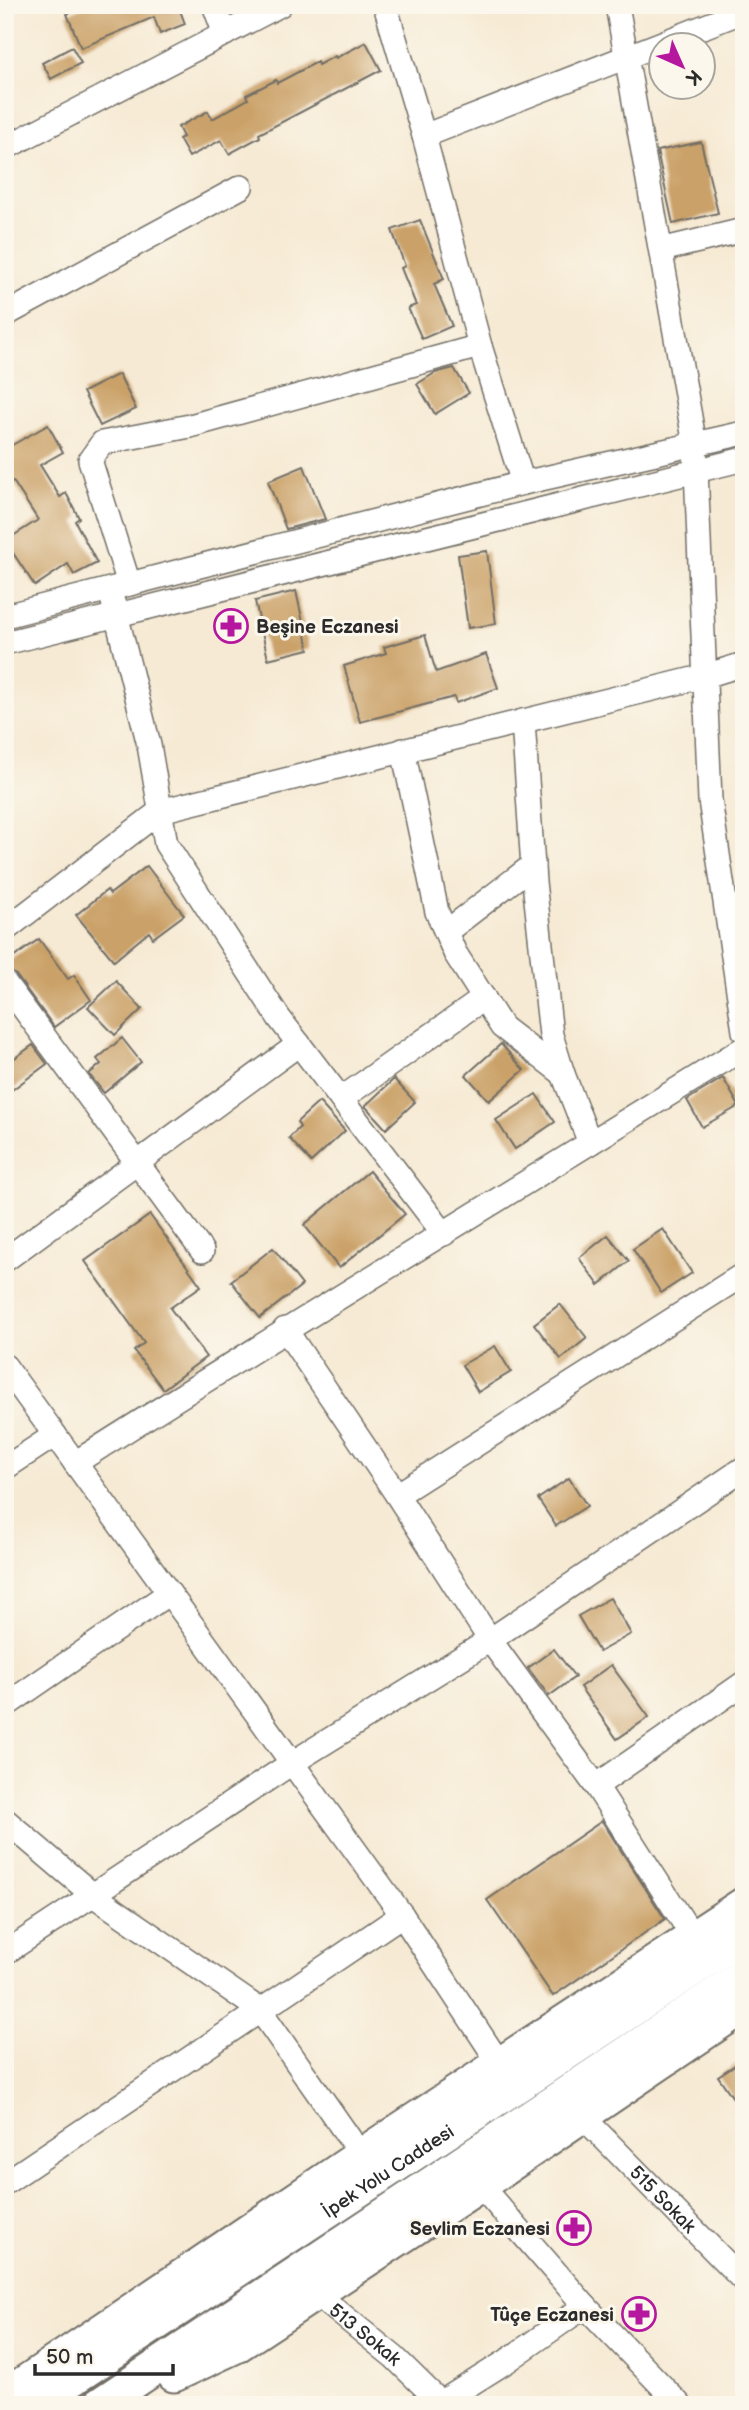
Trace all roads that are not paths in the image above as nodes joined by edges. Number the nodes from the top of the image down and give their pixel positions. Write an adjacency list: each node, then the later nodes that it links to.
1 (214, 5): 6 (street)
2 (280, 5): 6 (street)
3 (386, 5): 8 (street)
4 (617, 5): 7 (street)
5 (744, 11): 7 (street)
6 (225, 34): 9 (street)
7 (625, 57): 8 (street); 12 (street)
8 (424, 136): 14 (street)
9 (5, 148)
10 (241, 187): 13 (street)
11 (744, 230): 12 (street)
12 (661, 250): 16 (street)
13 (5, 315)
14 (480, 346): 19 (street); 20 (street)
15 (744, 433): 16 (street)
16 (695, 445): 18 (street); 19 (street)
17 (744, 459): 18 (street)
18 (696, 471): 21 (street); 25 (street)
19 (523, 483): 20 (street)
20 (119, 586): 21 (street); 22 (street)
21 (116, 615): 23 (street); 28 (street)
22 (5, 616)
23 (5, 643)
24 (744, 664): 25 (street)
25 (705, 676): 26 (street); 34 (street)
26 (523, 721): 27 (street); 29 (street)
27 (403, 750): 28 (street); 31 (street)
28 (160, 811): 30 (street); 35 (street)
29 (533, 865): 31 (street); 37 (street)
30 (5, 930)
31 (446, 932): 33 (street)
32 (5, 983): 40 (street)
33 (484, 998): 37 (street); 38 (street)
34 (744, 1031)
35 (299, 1044): 38 (street); 40 (street)
36 (744, 1048): 39 (street)
37 (563, 1073): 39 (street)
38 (341, 1099): 41 (street)
39 (590, 1143): 41 (street)
40 (138, 1163): 42 (street); 43 (street)
41 (444, 1234): 45 (street)
42 (202, 1251)
43 (5, 1260)
44 (744, 1274): 51 (street)
45 (285, 1329): 48 (street); 51 (street)
46 (5, 1366): 47 (street)
47 (55, 1435): 48 (street); 49 (street)
48 (75, 1462): 52 (street)
49 (5, 1468)
50 (744, 1468): 53 (street)
51 (397, 1495): 53 (street)
52 (169, 1593): 55 (street); 56 (street)
53 (490, 1640): 56 (street); 57 (street)
54 (744, 1683): 57 (street)
55 (5, 1706)
56 (292, 1762): 59 (street); 61 (street)
57 (596, 1786): 63 (street)
58 (5, 1820): 59 (street)
59 (93, 1895): 64 (street); 67 (street)
60 (744, 1904): 63 (highway)
61 (402, 1914): 67 (street); 68 (street)
62 (744, 1936): 79 (highway, İpek Yolu Caddesi)
63 (694, 1937): 77 (highway)
64 (5, 1954)
65 (744, 1975): 80 (highway, İpek Yolu Caddesi)
66 (744, 2006): 69 (highway)
67 (260, 2010): 70 (street); 71 (street)
68 (492, 2052)
69 (582, 2116): 72 (highway); 73 (street, 515 Sokak)
70 (350, 2139)
71 (5, 2183)
72 (480, 2185): 75 (highway); 76 (street)
73 (734, 2258): 74 (street, 515 Sokak)
74 (744, 2281)
75 (316, 2293): 78 (street, 513 Sokak); 81 (highway)
76 (585, 2306): 78 (street); 82 (street)
77 (5, 2396)
78 (440, 2404)
79 (33, 2405)
80 (99, 2405)
81 (111, 2405)
82 (680, 2405)

